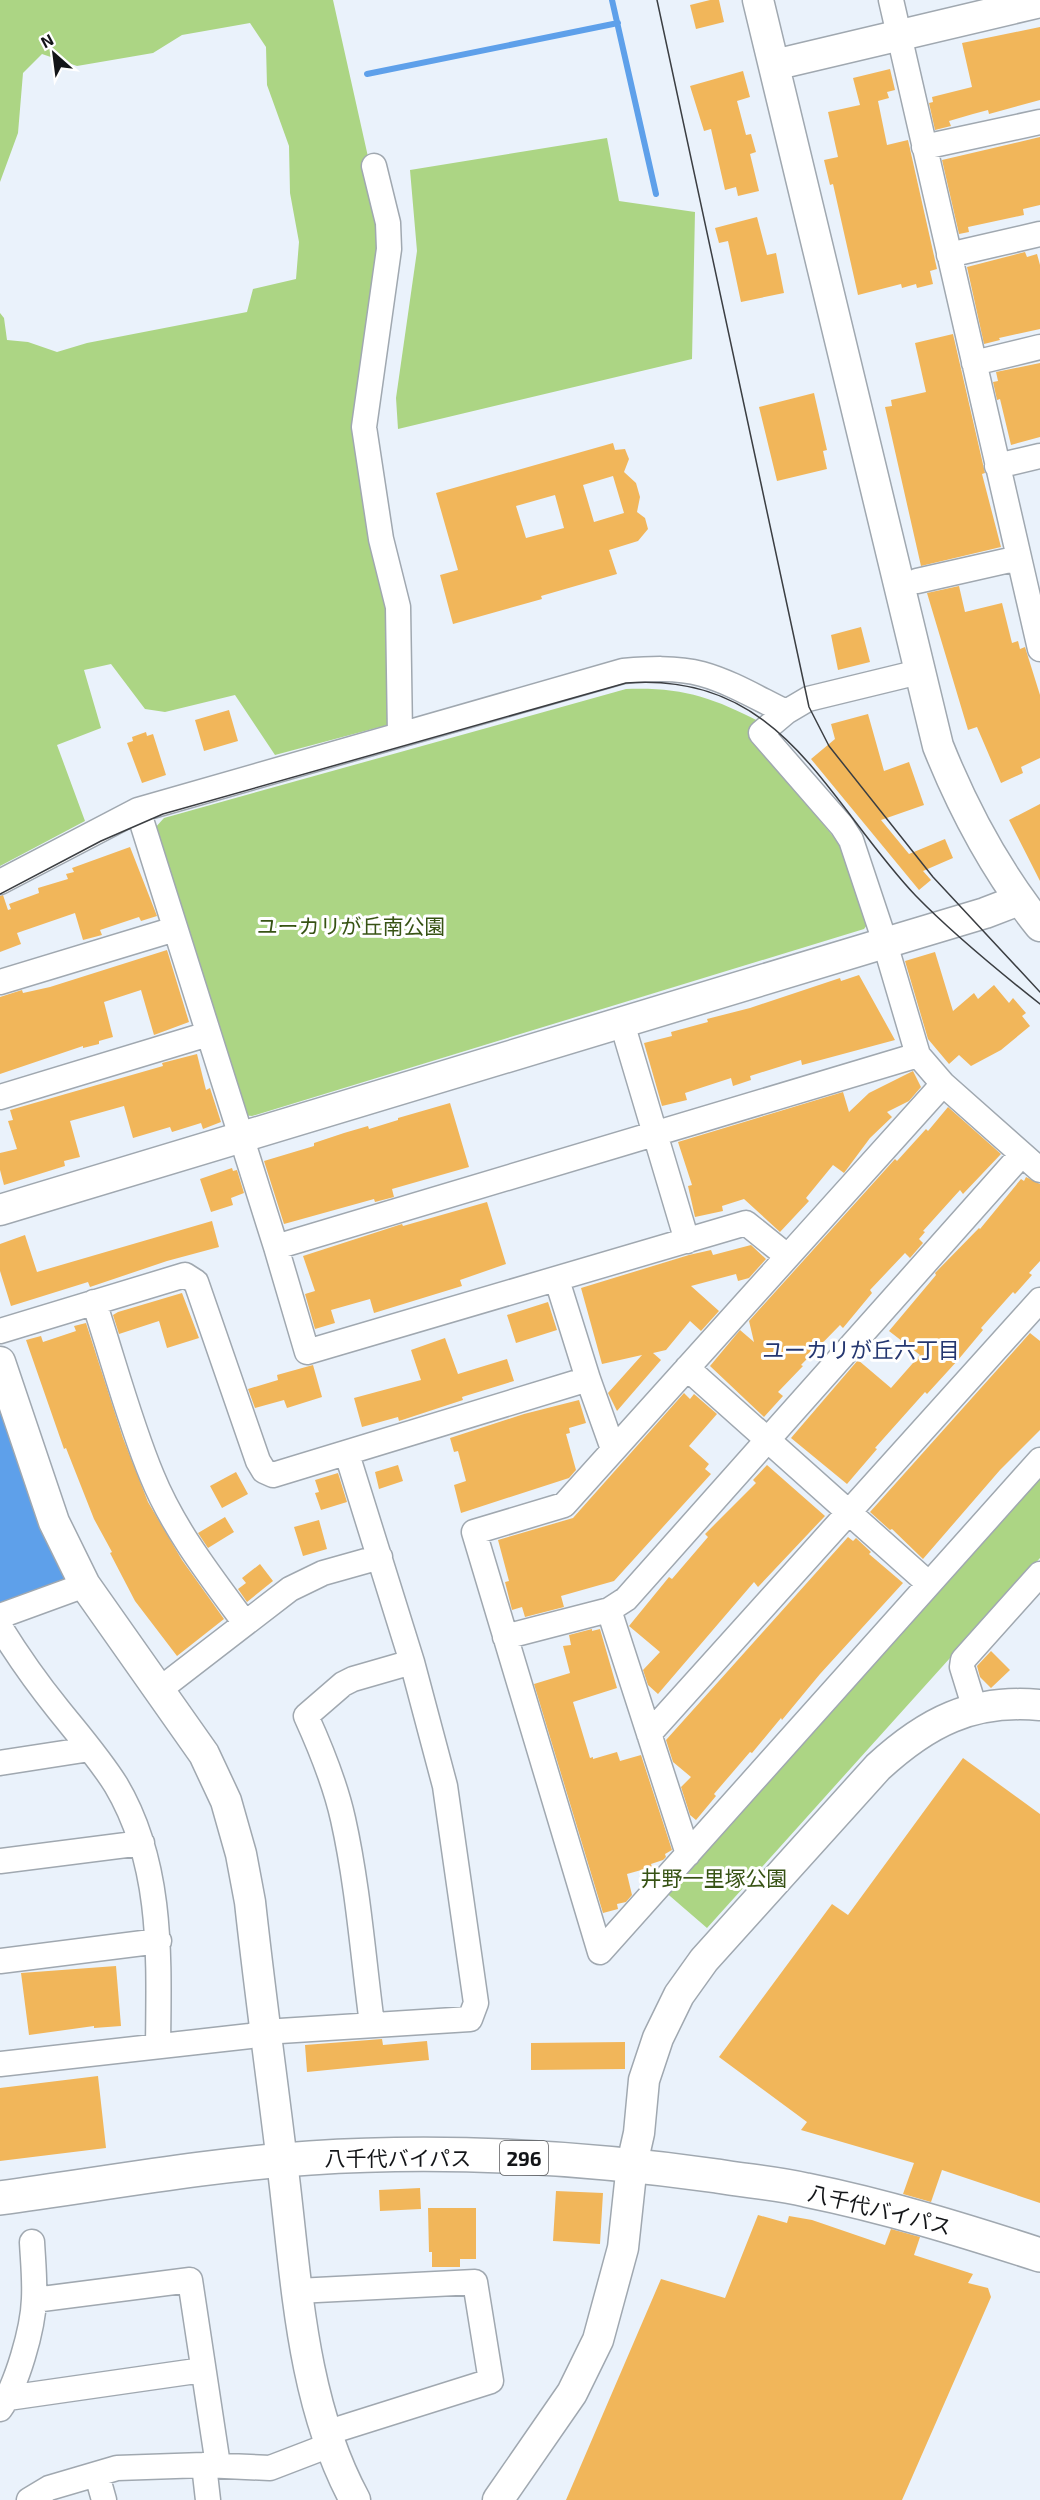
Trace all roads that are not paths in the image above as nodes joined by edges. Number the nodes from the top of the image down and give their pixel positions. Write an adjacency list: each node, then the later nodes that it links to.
1 (758, 0): 5 (street)
2 (891, 0): 4 (street)
3 (1040, 2): 4 (street)
4 (898, 35): 5 (street); 7 (street)
5 (774, 65): 18 (street)
6 (1040, 122): 7 (street)
7 (924, 147): 10 (street)
8 (374, 166): 20 (street)
9 (1040, 234): 10 (street)
10 (949, 255): 12 (street)
11 (1040, 347): 12 (street)
12 (974, 363): 14 (street)
13 (1040, 456): 14 (street)
14 (997, 466): 15 (street)
15 (1027, 567): 16 (street); 17 (street)
16 (917, 581)
17 (1040, 649)
18 (918, 672): 19 (street); 23 (street)
19 (786, 712): 20 (street); 26 (street)
20 (400, 735): 21 (street)
21 (138, 810): 22 (street); 25 (street)
22 (0, 882)
23 (1019, 900): 24 (street); 26 (street)
24 (1040, 926)
25 (175, 929): 27 (street); 29 (street)
26 (885, 943): 28 (street); 30 (street)
27 (0, 982)
28 (622, 1023): 33 (street); 34 (street)
29 (208, 1034): 32 (street); 34 (street)
30 (918, 1055): 31 (street); 33 (street)
31 (943, 1084): 35 (street); 39 (street)
32 (0, 1097)
33 (655, 1134): 37 (street); 38 (street)
34 (241, 1138): 36 (street); 38 (street)
35 (1031, 1162): 47 (street)
36 (0, 1210)
37 (687, 1241): 39 (street); 40 (street)
38 (276, 1247): 40 (street)
39 (787, 1256): 45 (street)
40 (557, 1280): 46 (street)
41 (1040, 1300): 51 (street)
42 (94, 1302): 43 (street); 49 (street); 58 (street)
43 (0, 1331)
44 (0, 1362): 55 (street)
45 (687, 1368): 47 (street); 48 (street)
46 (588, 1379): 48 (street); 49 (street)
47 (768, 1440): 51 (street); 56 (street)
48 (613, 1449): 60 (street)
49 (347, 1454): 52 (street)
50 (1040, 1460): 54 (street)
51 (848, 1512): 54 (street); 65 (street)
52 (380, 1557): 58 (street); 61 (street)
53 (1040, 1574): 64 (street)
54 (929, 1584): 69 (street)
55 (85, 1585): 57 (street); 62 (street)
56 (609, 1610): 60 (street); 65 (street)
57 (0, 1616)
58 (245, 1623): 62 (street)
59 (0, 1627): 66 (street)
60 (505, 1638): 69 (street)
61 (412, 1662): 73 (street); 73 (street)
62 (159, 1689): 74 (street)
63 (1040, 1705): 64 (street)
64 (975, 1709): 78 (street)
65 (650, 1734): 69 (street)
66 (90, 1749): 67 (street); 68 (street)
67 (0, 1763)
68 (142, 1844): 70 (street); 71 (street)
69 (688, 1854)
70 (0, 1861)
71 (159, 1941): 72 (street); 75 (street)
72 (0, 1961)
73 (372, 2024): 74 (street)
74 (264, 2032): 75 (street); 77 (street)
75 (158, 2046): 76 (street)
76 (0, 2064)
77 (282, 2161): 78 (highway, 八千代バイパス / 296); 79 (highway, 八千代バイパス / 296); 82 (street)
78 (632, 2164): 81 (highway, 八千代バイパス / 296); 93 (street)
79 (0, 2198)
80 (32, 2242): 83 (street)
81 (1040, 2255)
82 (297, 2291): 86 (street); 86 (street)
83 (34, 2300): 84 (street); 85 (street)
84 (203, 2370): 85 (street); 87 (street)
85 (4, 2404)
86 (328, 2439): 87 (street); 92 (street)
87 (211, 2465): 88 (street); 91 (street)
88 (97, 2475): 89 (street); 90 (street)
89 (29, 2500)
90 (104, 2500)
91 (208, 2500)
92 (355, 2500)
93 (498, 2500)

